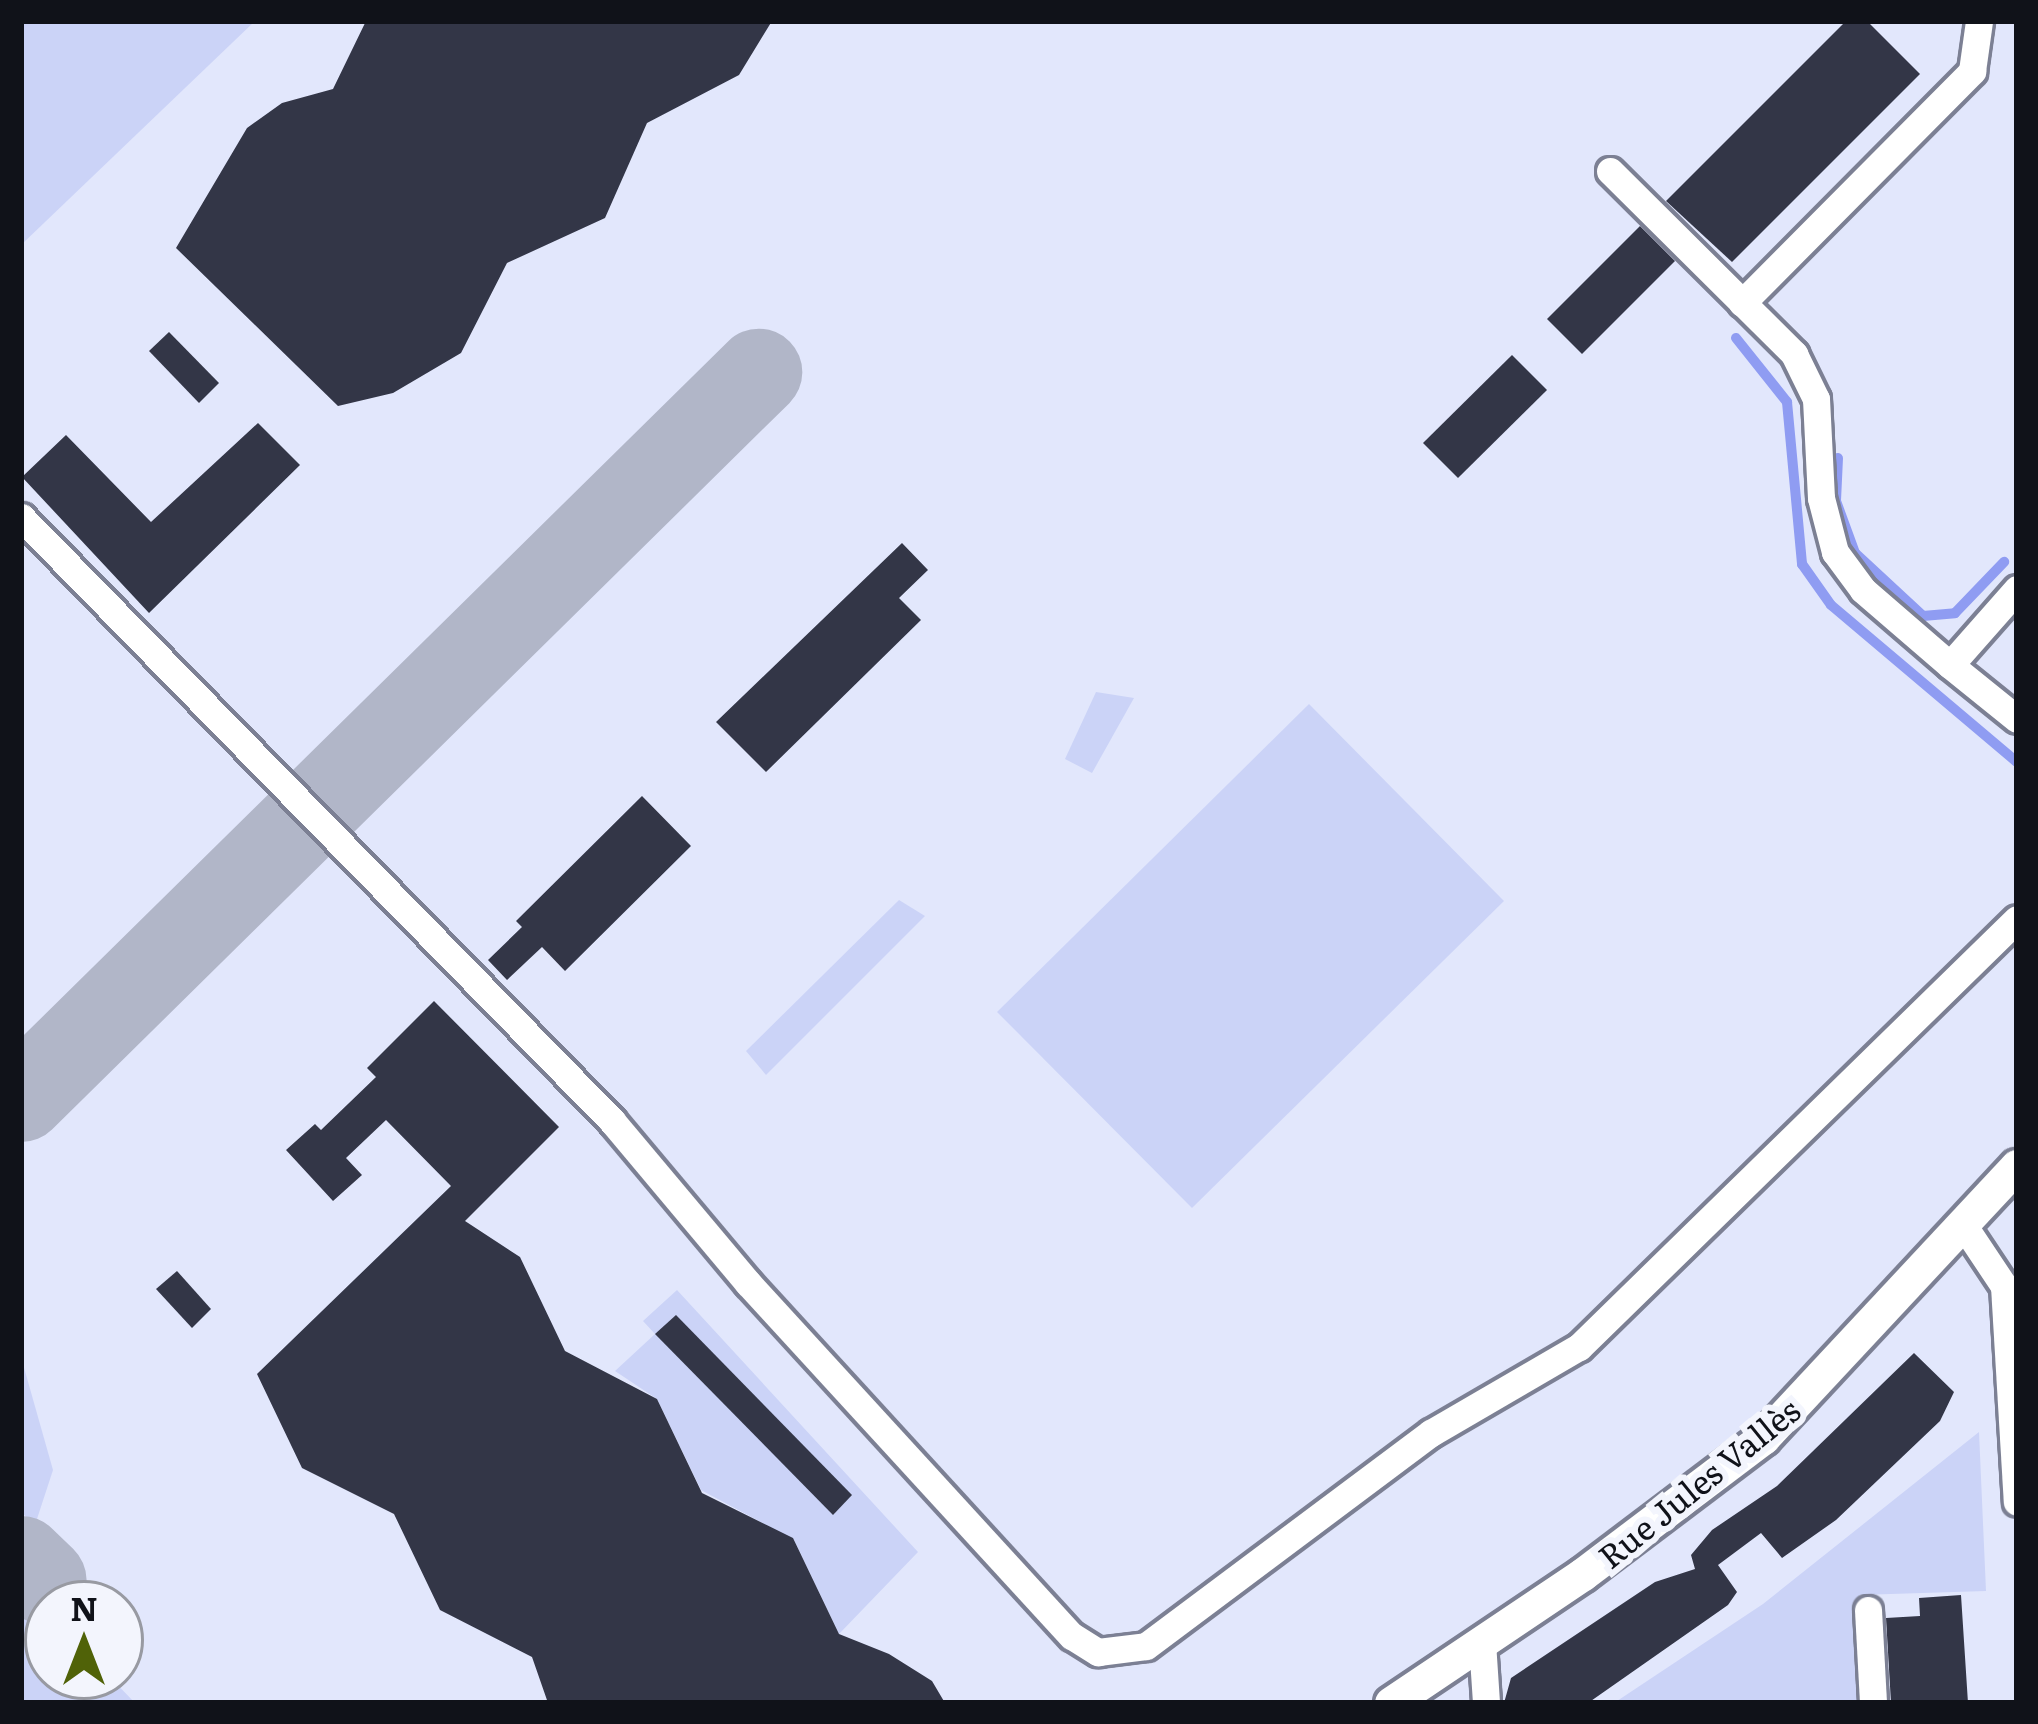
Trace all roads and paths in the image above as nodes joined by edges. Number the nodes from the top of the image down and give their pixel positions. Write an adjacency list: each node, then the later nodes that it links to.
1 (1979, 21): 3 (street)
2 (1610, 171): 3 (street)
3 (1742, 303): 6 (street)
4 (21, 517): 8 (street)
5 (2017, 589): 6 (street)
6 (1950, 664): 7 (street)
7 (2017, 719)
8 (2017, 919)
9 (2017, 1166): 10 (street, Rue Jules Vallès)
10 (1966, 1228): 11 (street); 13 (street, Rue Jules Vallès)
11 (2017, 1502)
12 (1868, 1610): 16 (street)
13 (1482, 1642): 14 (street, Rue Jules Vallès); 15 (street)
14 (1390, 1703)
15 (1486, 1703)
16 (1873, 1703)

